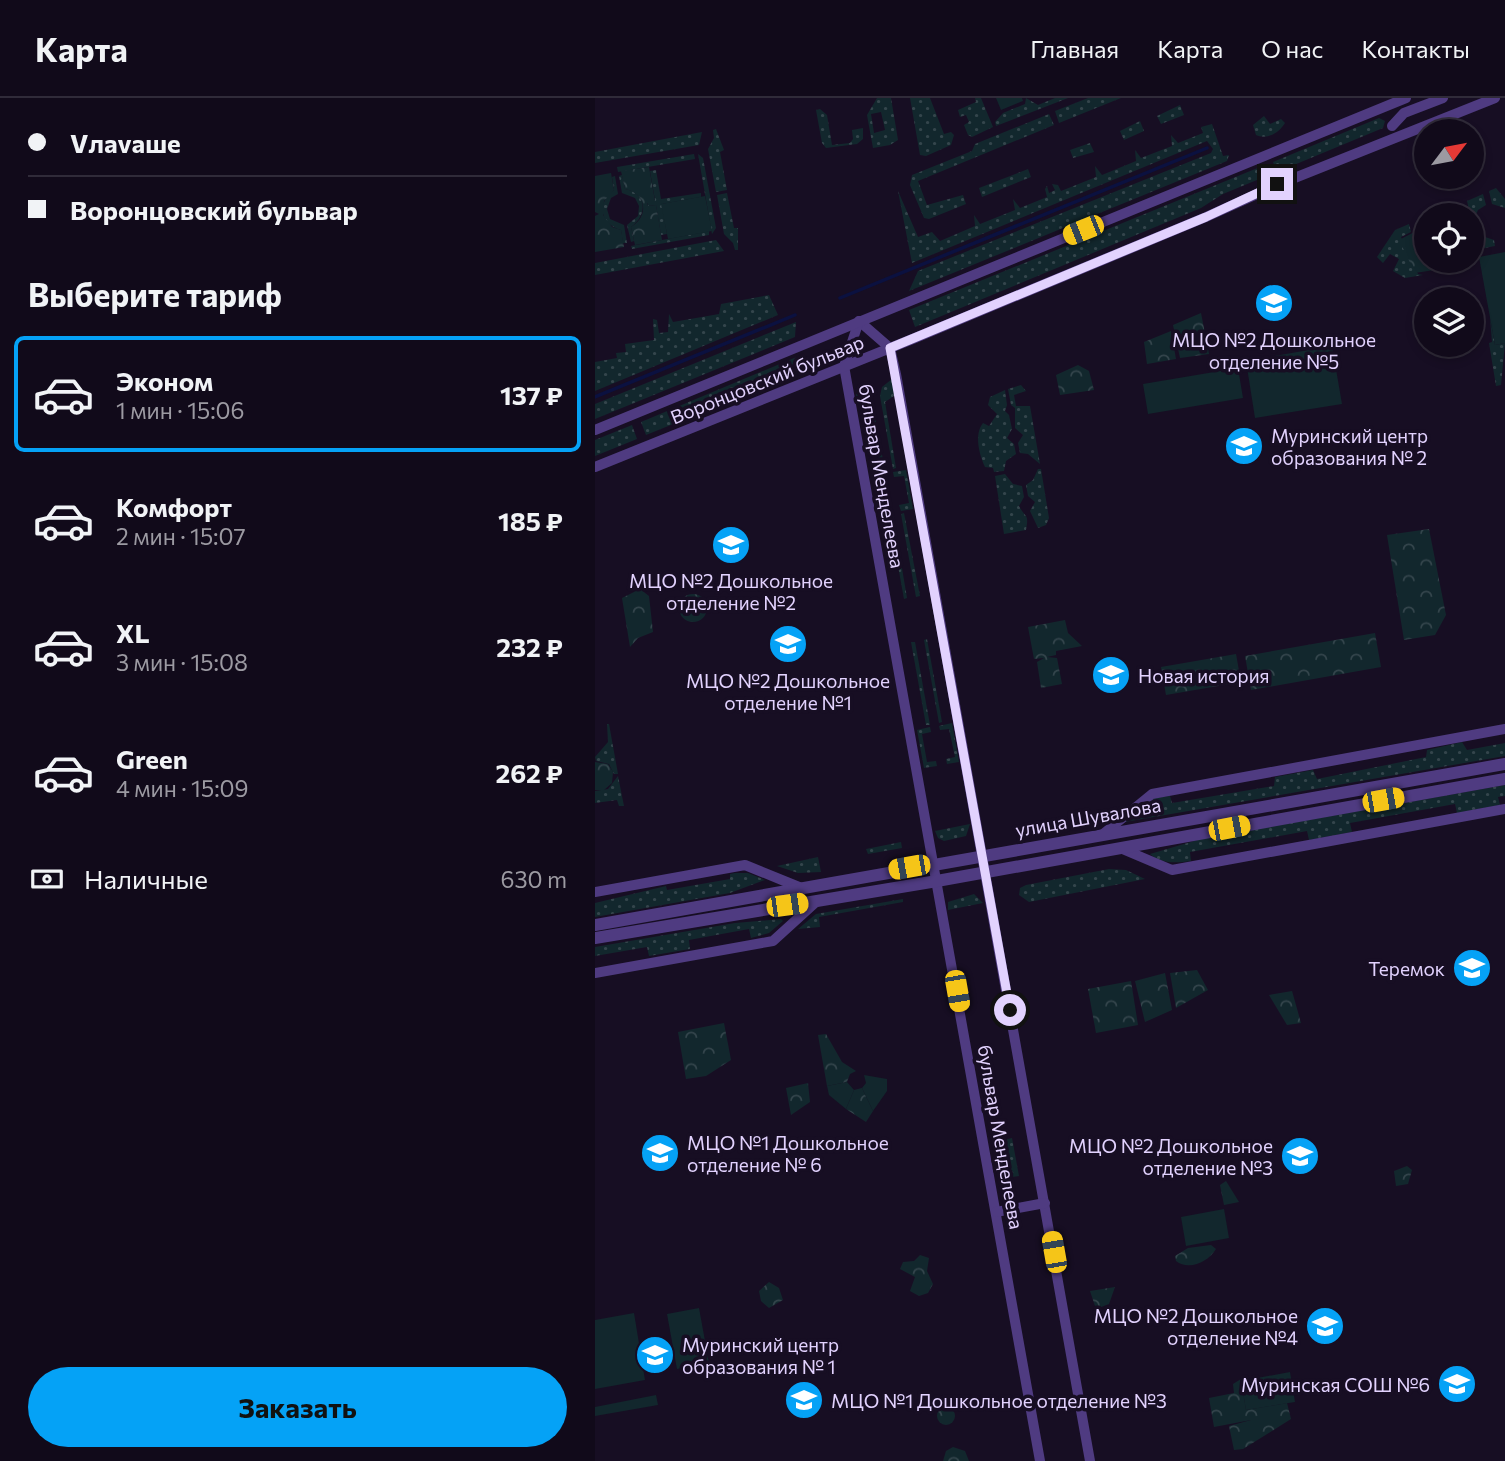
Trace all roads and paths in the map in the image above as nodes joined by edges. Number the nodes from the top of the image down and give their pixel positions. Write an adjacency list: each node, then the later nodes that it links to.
1 (1406, 98): 4 (street, Воронцовский бульвар)
2 (1443, 98): 5 (street)
3 (1495, 98): 5 (street, Воронцовский бульвар)
4 (1369, 112): 5 (street); 6 (street, Воронцовский бульвар)
5 (1395, 131): 7 (street, Воронцовский бульвар)
6 (859, 321): 7 (street); 8 (street, бульвар Менделеева); 9 (street, Воронцовский бульвар)
7 (890, 348): 8 (street, Воронцовский бульвар); 17 (street, бульвар Менделеева)
8 (844, 366): 10 (street, Воронцовский бульвар); 18 (street, бульвар Менделеева)
9 (595, 430)
10 (595, 467)
11 (1505, 729): 15 (street)
12 (1505, 764): 15 (street, улица Шувалова)
13 (1505, 779): 16 (street, улица Шувалова)
14 (1505, 809): 16 (street)
15 (1103, 834): 17 (street, улица Шувалова)
16 (1120, 848): 19 (street, улица Шувалова)
17 (982, 854): 18 (street, улица Шувалова); 19 (street, бульвар Менделеева)
18 (934, 863): 20 (street, бульвар Менделеева); 21 (street, улица Шувалова)
19 (985, 873): 20 (street, улица Шувалова); 27 (street, бульвар Менделеева)
20 (937, 881): 23 (street, улица Шувалова); 28 (street, бульвар Менделеева)
21 (800, 887): 22 (street); 24 (street, улица Шувалова)
22 (595, 892)
23 (817, 901): 25 (street, улица Шувалова); 26 (street)
24 (595, 925)
25 (595, 938)
26 (595, 973)
27 (1045, 1203): 28 (street); 30 (street, бульвар Менделеева)
28 (996, 1212): 29 (street, бульвар Менделеева)
29 (1040, 1461)
30 (1090, 1461)

